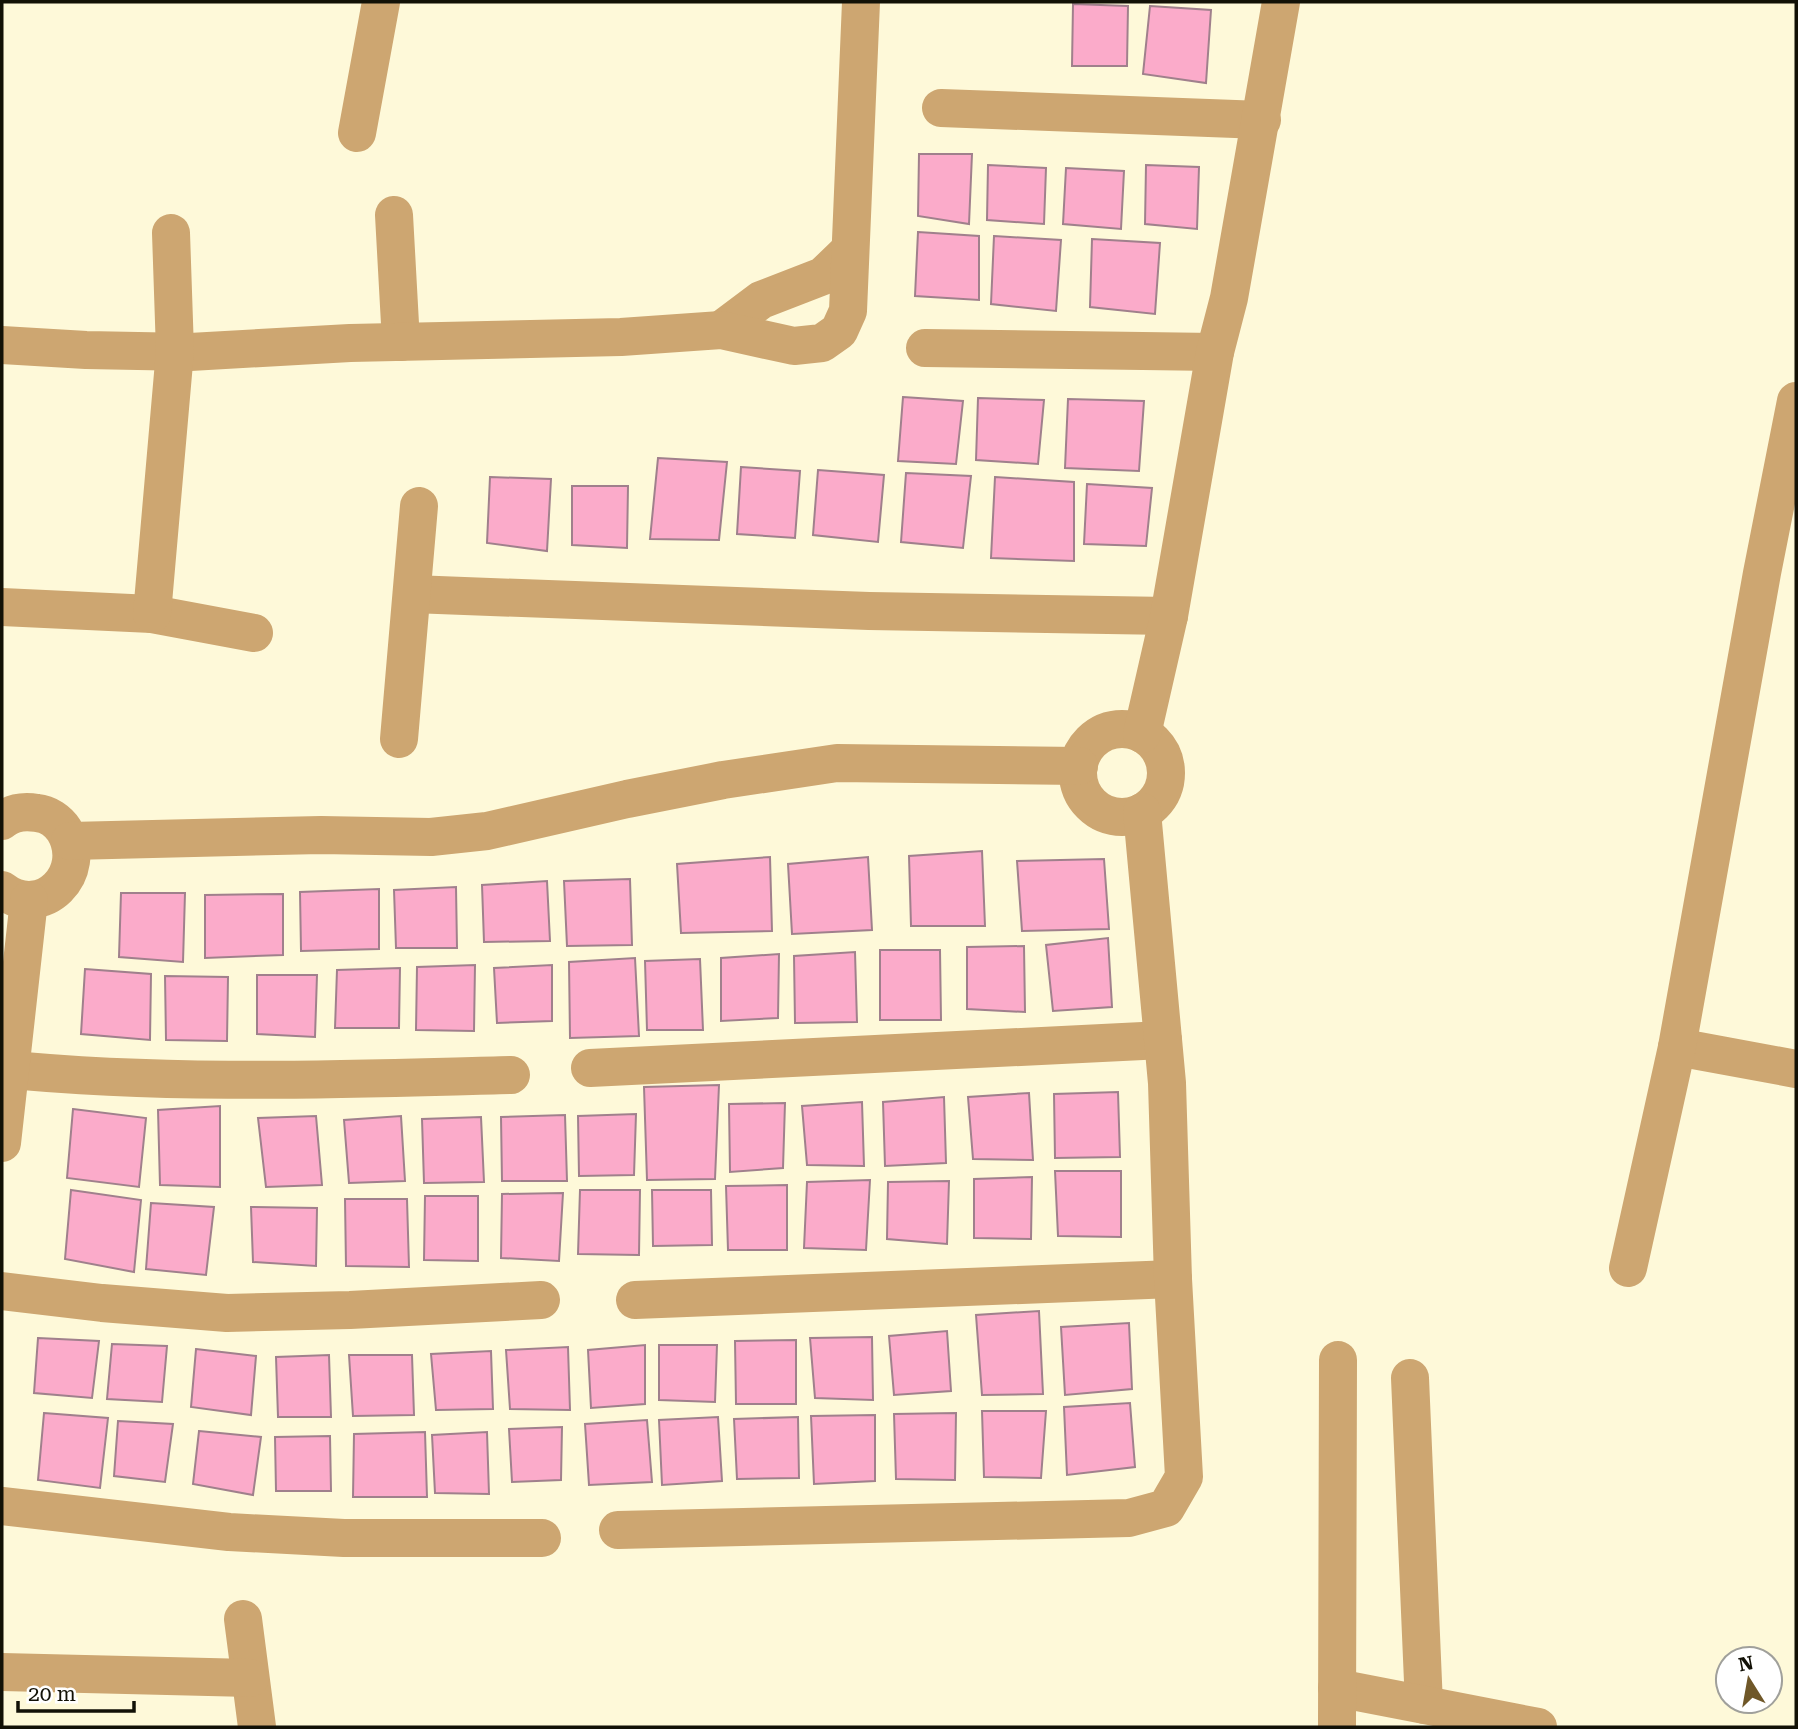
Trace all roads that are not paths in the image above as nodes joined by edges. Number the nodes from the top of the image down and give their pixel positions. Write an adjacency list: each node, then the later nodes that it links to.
1 (381, 2): 6 (street)
2 (861, 2): 9 (street)
3 (1281, 2): 5 (street)
4 (941, 108): 5 (street)
5 (1262, 120): 15 (street)
6 (357, 133)
7 (394, 215): 11 (street)
8 (171, 233): 14 (street)
9 (849, 251): 10 (street); 10 (street)
10 (721, 330): 11 (street)
11 (401, 342): 14 (street)
12 (2, 345): 14 (street)
13 (925, 348): 15 (street)
14 (175, 351): 20 (street)
15 (1215, 352): 21 (street)
16 (1796, 401): 31 (street)
17 (419, 506): 18 (street)
18 (412, 594): 21 (street); 24 (street)
19 (2, 607): 20 (street)
20 (152, 614): 22 (street)
21 (1169, 616): 23 (street)
22 (254, 633)
23 (1142, 734): 25 (street); 26 (street)
24 (399, 739)
25 (1079, 766): 26 (street); 28 (street)
26 (1142, 812): 30 (street)
27 (2, 821): 28 (street)
28 (71, 841): 29 (street)
29 (15, 895): 33 (street)
30 (1163, 1040): 32 (street); 38 (street)
31 (1677, 1047): 34 (street); 37 (street)
32 (590, 1068)
33 (5, 1069): 35 (street); 36 (street)
34 (1796, 1069)
35 (511, 1074)
36 (2, 1143)
37 (1628, 1268)
38 (1173, 1279): 41 (street); 45 (street)
39 (2, 1291): 40 (street)
40 (541, 1300)
41 (635, 1300)
42 (1338, 1360): 50 (street)
43 (1410, 1378): 51 (street)
44 (2, 1506): 46 (street)
45 (618, 1530)
46 (542, 1538)
47 (243, 1619): 49 (street)
48 (2, 1672): 49 (street)
49 (250, 1678): 52 (street)
50 (1337, 1688): 51 (street); 53 (street)
51 (1424, 1705): 54 (street)
52 (257, 1727)
53 (1337, 1727)
54 (1538, 1727)

